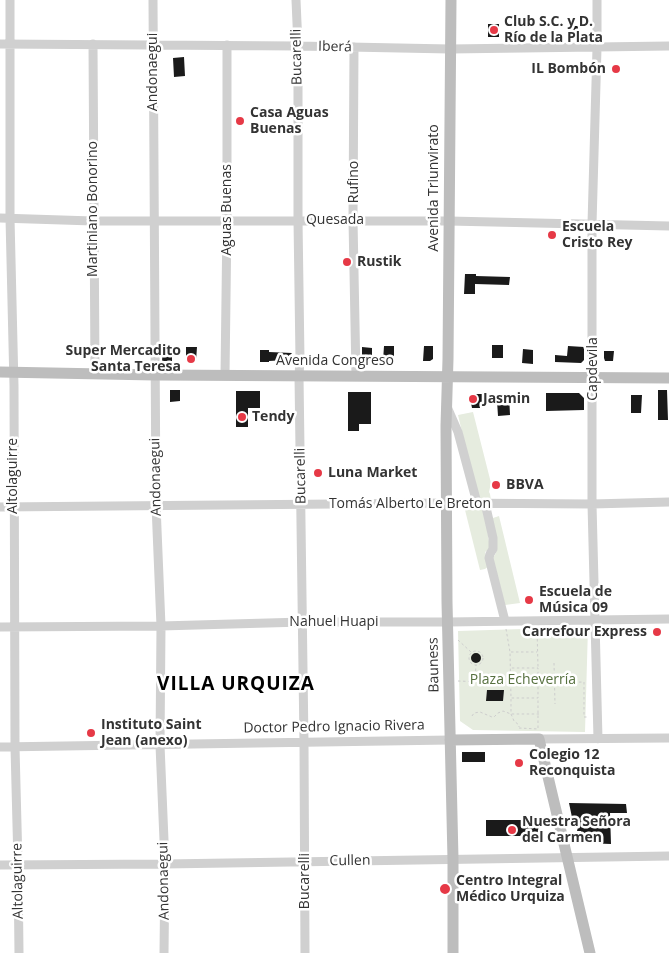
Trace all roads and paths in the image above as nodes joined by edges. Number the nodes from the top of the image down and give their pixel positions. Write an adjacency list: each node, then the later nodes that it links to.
1 (10, 0): 7 (street, Altolaguirre)
2 (153, 0): 9 (street, Andonaegui)
3 (296, 0): 11 (street, Bucarelli)
4 (451, 0): 15 (main road, Avenida Triunvirato)
5 (597, 0): 14 (street, Capdevila)
6 (0, 44): 7 (street, Iberá)
7 (10, 44): 8 (street, Iberá); 17 (street, Altolaguirre)
8 (93, 44): 9 (street, Iberá); 22 (street, Martiniano Bonorino)
9 (153, 45): 10 (street, Iberá); 18 (street, Andonaegui)
10 (227, 45): 11 (street, Iberá); 19 (street, Aguas Buenas)
11 (298, 46): 13 (street, Iberá); 20 (street, Bucarelli)
12 (669, 46): 14 (street, Iberá)
13 (354, 47): 15 (street, Iberá); 21 (street, Rufino)
14 (597, 48): 15 (street, Iberá); 24 (street, Capdevila)
15 (450, 49): 23 (main road, Avenida Triunvirato)
16 (0, 218): 17 (street, Quesada)
17 (10, 218): 22 (street, Quesada); 27 (street, Altolaguirre)
18 (154, 220): 19 (street, Quesada); 22 (street, Quesada); 29 (street, Andonaegui)
19 (227, 220): 20 (street, Quesada); 30 (street, Aguas Buenas)
20 (298, 220): 21 (street, Quesada); 31 (street, Bucarelli)
21 (353, 220): 23 (street, Quesada); 32 (street, Rufino)
22 (93, 221): 28 (street, Martiniano Bonorino)
23 (449, 221): 24 (street, Quesada); 33 (main road, Avenida Triunvirato)
24 (592, 224): 25 (street, Quesada); 34 (street, Capdevila)
25 (669, 226)
26 (0, 372): 27 (main road, Avenida Congreso)
27 (13, 372): 28 (main road, Avenida Congreso); 44 (street, Altolaguirre)
28 (95, 374): 29 (main road, Avenida Congreso)
29 (155, 375): 30 (main road, Avenida Congreso); 41 (street, Andonaegui)
30 (225, 375): 31 (main road, Avenida Congreso)
31 (299, 376): 32 (main road, Avenida Congreso); 42 (street, Bucarelli)
32 (356, 376): 33 (main road, Avenida Congreso)
33 (448, 376): 34 (main road, Avenida Congreso); 36 (main road, Bauness)
34 (593, 377): 35 (main road, Avenida Congreso); 40 (street, Capdevila)
35 (669, 378)
36 (447, 407): 38 (main road, Bauness); 39 (street)
37 (669, 502): 40 (street, Tomás Alberto Le Breton)
38 (447, 503): 39 (street, Tomás Alberto Le Breton); 42 (street, Tomás Alberto Le Breton); 50 (main road, Bauness)
39 (481, 503): 40 (street, Tomás Alberto Le Breton); 48 (street)
40 (592, 504): 47 (street, Capdevila)
41 (156, 505): 42 (street, Tomás Alberto Le Breton); 44 (street, Tomás Alberto Le Breton); 51 (street, Andonaegui)
42 (301, 505): 49 (street, Bucarelli)
43 (0, 507): 44 (street, Tomás Alberto Le Breton)
44 (13, 507): 53 (street, Altolaguirre)
45 (669, 619): 47 (street, Nahuel Huapi)
46 (537, 620): 47 (street, Nahuel Huapi); 48 (street, Nahuel Huapi); 57 (path)
47 (595, 620): 73 (street, Capdevila)
48 (504, 621): 50 (street, Nahuel Huapi); 56 (path)
49 (303, 622): 50 (street, Nahuel Huapi); 51 (street, Nahuel Huapi); 79 (street, Bucarelli)
50 (448, 622): 54 (main road, Bauness)
51 (162, 626): 53 (street, Nahuel Huapi); 80 (street, Andonaegui)
52 (0, 627): 53 (street, Nahuel Huapi)
53 (15, 627): 82 (street, Altolaguirre)
54 (448, 636): 55 (path); 62 (main road, Bauness)
55 (472, 652): 59 (path); 59 (path)
56 (510, 652): 57 (path); 60 (path)
57 (538, 652): 61 (path)
58 (554, 662): 66 (path)
59 (476, 665): 63 (path)
60 (510, 668): 61 (path); 64 (path)
61 (538, 668): 65 (path)
62 (449, 680): 63 (path); 78 (main road, Bauness)
63 (475, 682): 64 (path)
64 (510, 683): 67 (path)
65 (538, 683): 66 (path); 68 (path)
66 (554, 683): 69 (path); 73 (path)
67 (511, 698): 68 (path); 70 (path)
68 (538, 698): 71 (path)
69 (554, 704)
70 (511, 714): 71 (path); 72 (path); 74 (path)
71 (539, 714): 74 (path)
72 (472, 716)
73 (597, 718): 75 (street, Capdevila)
74 (519, 734): 77 (main road, Doctor Pedro Ignacio Rivera); 78 (main road, Doctor Pedro Ignacio Rivera)
75 (598, 738): 76 (street, Doctor Pedro Ignacio Rivera); 77 (street, Doctor Pedro Ignacio Rivera)
76 (669, 738)
77 (539, 739): 84 (main road)
78 (450, 740): 79 (street, Doctor Pedro Ignacio Rivera); 85 (main road, Bauness)
79 (304, 743): 80 (street, Doctor Pedro Ignacio Rivera); 86 (street, Bucarelli)
80 (160, 745): 82 (street, Doctor Pedro Ignacio Rivera); 88 (street, Andonaegui)
81 (0, 747): 82 (street, Doctor Pedro Ignacio Rivera)
82 (15, 747): 87 (street, Altolaguirre)
83 (669, 856): 84 (street, Cullen)
84 (567, 858): 85 (street, Cullen); 94 (main road)
85 (453, 859): 86 (street, Cullen); 93 (main road, Bauness)
86 (305, 862): 88 (street, Cullen); 92 (street, Bucarelli)
87 (18, 864): 88 (street, Cullen); 89 (street, Cullen); 90 (street, Altolaguirre)
88 (165, 864): 91 (street, Andonaegui)
89 (0, 865)
90 (19, 953)
91 (164, 953)
92 (305, 953)
93 (453, 953)
94 (590, 953)

